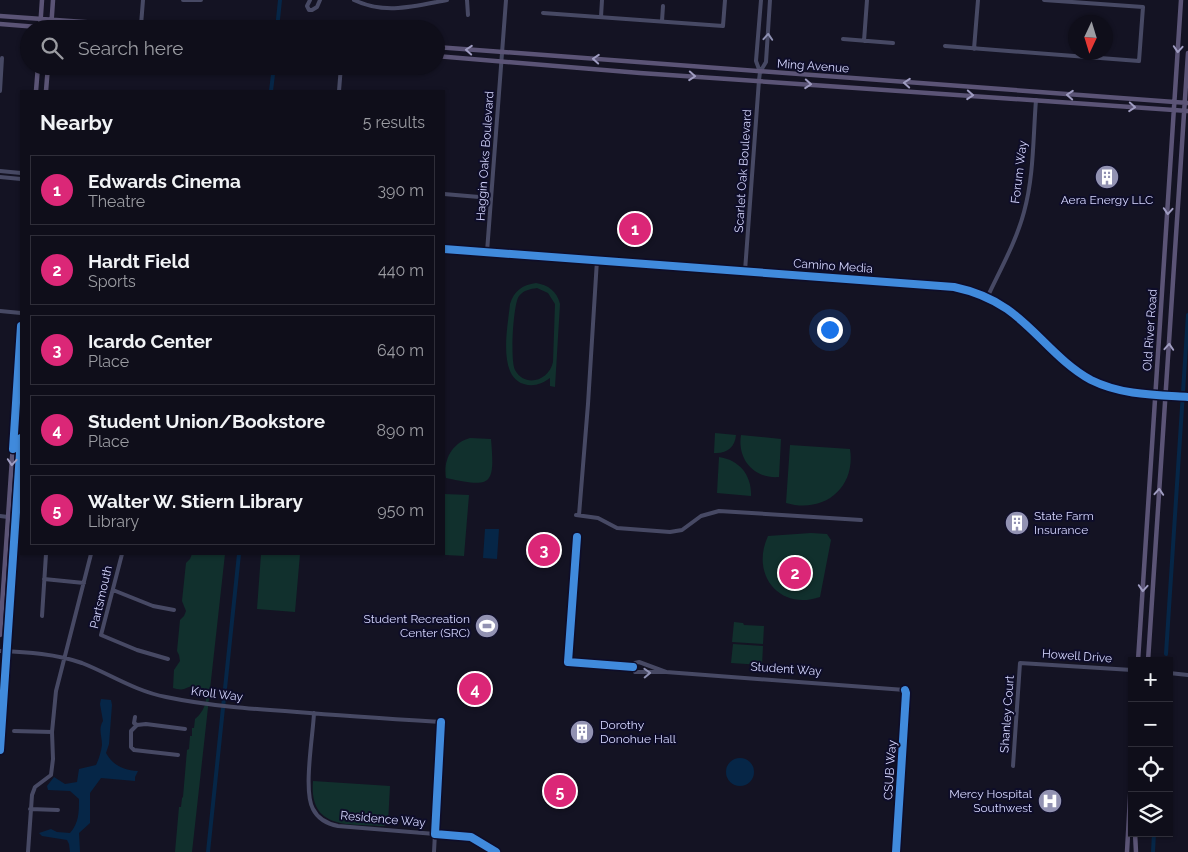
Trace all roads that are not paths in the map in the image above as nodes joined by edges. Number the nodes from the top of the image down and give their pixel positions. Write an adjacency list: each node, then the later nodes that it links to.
1 (42, 0): 26 (main road)
2 (53, 0): 27 (main road)
3 (143, 0): 28 (street)
4 (183, 0): 5 (street)
5 (200, 0)
6 (310, 0): 7 (street)
7 (320, 0)
8 (354, 0): 20 (street)
9 (447, 0): 20 (street)
10 (467, 0): 23 (street)
11 (506, 0): 38 (street, Haggin Oaks Boulevard)
12 (602, 0): 25 (street)
13 (725, 0): 29 (street)
14 (760, 0): 43 (street, Scarlet Oak Boulevard)
15 (770, 0): 43 (street, Scarlet Oak Boulevard, one-way to 15)
16 (867, 0): 33 (street)
17 (978, 0): 37 (street)
18 (1044, 0): 37 (street)
19 (1181, 0): 53 (main road, Old River Road, one-way to 53)
20 (439, 1)
21 (663, 6): 29 (street)
22 (543, 13): 25 (street)
23 (468, 15)
24 (0, 16): 26 (main road)
25 (601, 17): 29 (street)
26 (41, 19): 27 (main road)
27 (52, 20)
28 (141, 20)
29 (662, 21)
30 (0, 24): 31 (main road)
31 (20, 26)
32 (844, 39): 33 (street)
33 (864, 40): 34 (street)
34 (893, 43)
35 (945, 46): 37 (street)
36 (445, 48): 38 (main road, Ming Avenue, one-way to 36)
37 (974, 48)
38 (502, 52): 42 (street, Haggin Oaks Boulevard); 43 (main road, Ming Avenue, one-way to 38)
39 (1188, 53): 54 (main road, Old River Road)
40 (445, 57): 42 (main road, Ming Avenue)
41 (2, 58): 51 (street)
42 (501, 61): 47 (main road, Ming Avenue, one-way to 47); 62 (street, Haggin Oaks Boulevard)
43 (760, 72): 47 (street, Scarlet Oak Boulevard); 53 (main road, Ming Avenue, one-way to 43)
44 (37, 75): 48 (main road)
45 (47, 75): 49 (main road)
46 (340, 75): 50 (street)
47 (759, 80): 52 (main road, Ming Avenue, one-way to 52); 66 (street, Scarlet Oak Boulevard)
48 (36, 90)
49 (46, 90)
50 (339, 90)
51 (0, 91)
52 (1036, 100): 55 (main road, Ming Avenue, one-way to 55); 67 (street, Forum Way)
53 (1175, 102): 54 (main road, Ming Avenue); 55 (main road, Old River Road)
54 (1187, 102): 56 (main road, Old River Road)
55 (1174, 110): 56 (main road, Ming Avenue); 71 (main road, Old River Road, one-way to 71)
56 (1187, 111): 72 (main road, Old River Road, one-way to 56)
57 (0, 172): 58 (street)
58 (20, 173)
59 (0, 178): 60 (street)
60 (20, 179)
61 (445, 194): 62 (street)
62 (491, 198): 64 (street, Haggin Oaks Boulevard)
63 (445, 249): 64 (street, Camino Media)
64 (487, 252): 65 (street, Camino Media)
65 (597, 260): 66 (street, Camino Media); 77 (street)
66 (745, 271): 67 (street, Camino Media)
67 (987, 298): 71 (street, Camino Media)
68 (0, 311): 69 (street)
69 (20, 313)
70 (20, 341): 76 (main road, one-way to 76)
71 (1156, 395): 72 (street, Camino Media); 89 (main road, Old River Road, one-way to 89)
72 (1165, 396): 73 (street, Camino Media); 90 (main road, Old River Road, one-way to 72)
73 (1188, 398)
74 (20, 453): 88 (main road)
75 (0, 516): 76 (street)
76 (8, 517): 86 (main road)
77 (861, 520)
78 (46, 555): 81 (street)
79 (91, 555): 82 (street)
80 (122, 555): 83 (street, Partsmouth)
81 (44, 580): 82 (street); 85 (street)
82 (84, 583): 91 (street)
83 (112, 590): 84 (street); 92 (street, Partsmouth)
84 (174, 610)
85 (42, 616)
86 (0, 635)
87 (0, 650): 88 (street, Kroll Way)
88 (7, 651): 91 (street, Kroll Way); 105 (main road)
89 (1138, 657)
90 (1148, 657)
91 (65, 658): 99 (street, Kroll Way); 104 (street)
92 (168, 660)
93 (1020, 663): 94 (street, Howell Drive); 107 (street, Shanley Court)
94 (1128, 670)
95 (666, 672): 95 (street, Student Way, one-way to 95); 98 (street, Student Way)
96 (1173, 674): 97 (street)
97 (1188, 676)
98 (905, 690): 115 (street, CSUB Way)
99 (314, 713): 111 (street, Residence Way); 111 (street, Kroll Way)
100 (134, 717): 101 (street)
101 (136, 725): 102 (street); 106 (street)
102 (185, 729)
103 (14, 731): 104 (street)
104 (52, 732): 109 (street)
105 (0, 750)
106 (178, 755)
107 (1013, 766)
108 (1130, 792): 116 (main road)
109 (30, 809): 110 (street); 113 (street)
110 (58, 810)
111 (434, 834): 114 (street)
112 (1135, 837): 117 (main road)
113 (28, 852)
114 (434, 852)
115 (896, 852)
116 (1127, 852)
117 (1136, 852)

